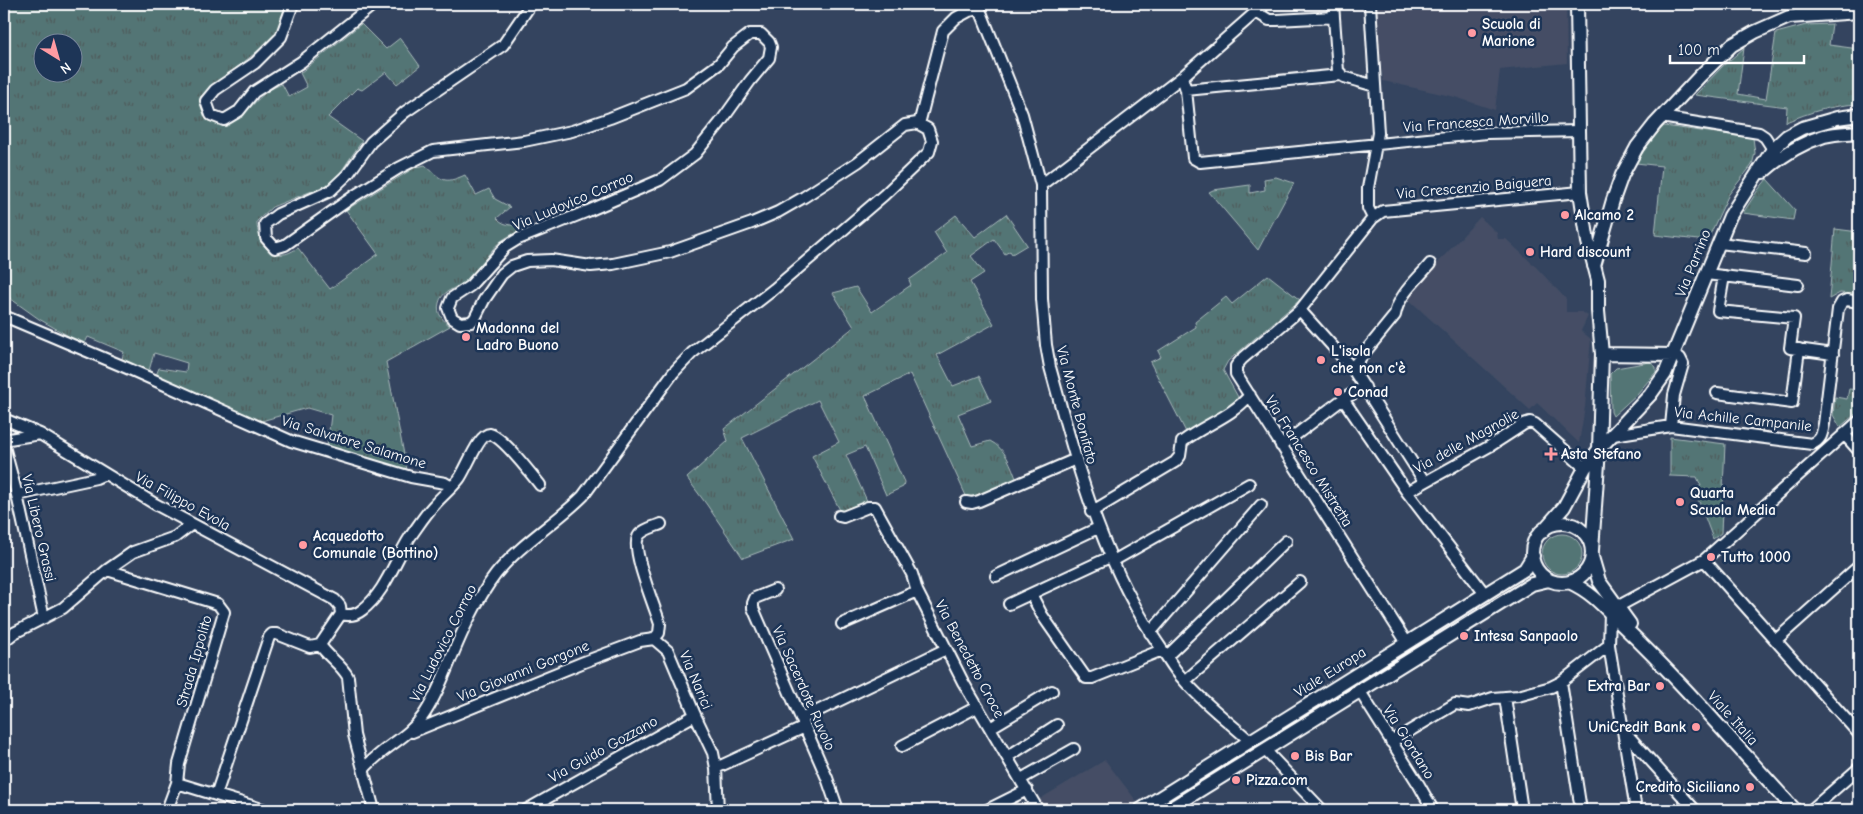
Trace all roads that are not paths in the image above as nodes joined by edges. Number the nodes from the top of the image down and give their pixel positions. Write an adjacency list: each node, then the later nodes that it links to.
1 (293, 4): 2 (street)
2 (374, 4)
3 (531, 4): 19 (street, Via Ludovico Corrao)
4 (1265, 4): 10 (street)
5 (1333, 4): 12 (street)
6 (1370, 4): 15 (street)
7 (1577, 4): 20 (street)
8 (977, 6): 19 (street); 24 (street, Via Monte Bonifato)
9 (1800, 10): 11 (street); 18 (street)
10 (1256, 12): 12 (street); 14 (street)
11 (1859, 12)
12 (1334, 16): 13 (street)
13 (1340, 75): 15 (street); 16 (street)
14 (1182, 77): 16 (street); 24 (street)
15 (1375, 86): 22 (street)
16 (1186, 90): 22 (street, Via Francesca Morvillo)
17 (1859, 115): 23 (street, Via Parrino)
18 (1661, 117): 23 (street); 30 (street)
19 (919, 124): 114 (street, Via Ludovico Corrao)
20 (1579, 130): 22 (street, Via Francesca Morvillo); 25 (street)
21 (1859, 132): 23 (street, Via Parrino)
22 (1376, 145): 26 (street)
23 (1776, 154): 27 (street, Via Parrino)
24 (1041, 184): 56 (street, Via Monte Bonifato)
25 (1580, 192): 26 (street, Via Crescenzio Baiguera); 30 (street)
26 (1372, 218): 35 (street)
27 (1719, 243): 28 (street); 31 (street, Via Parrino)
28 (1806, 253)
29 (1430, 264): 41 (street)
30 (1594, 266): 38 (street)
31 (1706, 274): 32 (street); 40 (street, Via Parrino)
32 (1724, 276): 33 (street); 37 (street)
33 (1798, 285)
34 (1859, 302): 39 (street, Via Achille Campanile)
35 (1300, 310): 41 (street); 44 (street, Via Francesco Mistretta)
36 (4, 316): 62 (street, Via Salvatore Salamone)
37 (1799, 349): 39 (street); 43 (street)
38 (1602, 354): 40 (street); 54 (street)
39 (1833, 354): 48 (street, Via Achille Campanile)
40 (1674, 355): 48 (street); 51 (street, Via Parrino)
41 (1352, 368): 42 (street)
42 (1366, 387): 45 (street); 59 (street)
43 (1717, 393)
44 (1250, 395): 53 (street, Via Francesco Mistretta); 67 (street)
45 (1343, 400): 53 (street); 63 (street)
46 (4, 419): 49 (street, Via Filippo Evola)
47 (1859, 421): 50 (street)
48 (1671, 426): 51 (street, Via Achille Campanile)
49 (40, 434): 52 (street, Via Libero Grassi); 58 (street, Via Filippo Evola)
50 (1844, 434): 55 (street); 77 (street)
51 (1613, 435): 54 (street, Via Parrino)
52 (4, 446): 64 (street, Via Libero Grassi)
53 (1282, 446): 97 (street, Via Francesco Mistretta)
54 (1599, 449): 57 (street, Via Parrino); 74 (street)
55 (1859, 451)
56 (1076, 459): 65 (street); 67 (street, Via Monte Bonifato)
57 (1585, 468): 59 (street, Via delle Magnolie); 72 (street, Via Parrino)
58 (105, 474): 64 (street); 69 (street, Via Filippo Evola)
59 (1424, 481): 63 (street, Via delle Magnolie)
60 (1249, 484): 76 (street)
61 (540, 485): 62 (street)
62 (452, 487): 90 (street)
63 (1407, 492): 87 (street)
64 (17, 495): 91 (street, Via Libero Grassi)
65 (966, 502)
66 (1261, 505): 93 (street)
67 (1091, 512): 71 (street, Via Monte Bonifato)
68 (839, 516): 85 (street)
69 (192, 524): 79 (street); 90 (street, Via Filippo Evola)
70 (661, 524): 94 (street)
71 (1098, 528): 76 (street, Via Monte Bonifato); 80 (street)
72 (1542, 532): 74 (street); 75 (street)
73 (1286, 540): 101 (street)
74 (1592, 553): 83 (street); 89 (street, Viale Italia)
75 (1533, 556): 81 (street); 87 (street, Viale Europa)
76 (1111, 559): 86 (street); 93 (street, Via Monte Bonifato)
77 (1704, 560): 89 (street); 96 (street)
78 (1859, 566): 96 (street)
79 (106, 570): 91 (street); 125 (street, Strada Ippolito)
80 (996, 576)
81 (1549, 580): 83 (street); 104 (street, Viale Europa)
82 (1300, 582): 102 (street)
83 (1569, 582): 89 (street, Viale Italia)
84 (775, 590): 109 (street, Via Sacerdote Ruvolo)
85 (916, 592): 92 (street, Via Benedetto Croce); 100 (street, Via Benedetto Croce)
86 (1032, 594): 88 (street); 101 (street)
87 (1485, 594): 97 (street, Viale Europa)
88 (1009, 604)
89 (1614, 610): 99 (street); 144 (street, Viale Italia)
90 (341, 614): 98 (street)
91 (44, 618): 95 (street)
92 (842, 624)
93 (1150, 633): 101 (street, Via Monte Bonifato)
94 (654, 639): 108 (street, Via Narici); 114 (street, Via Giovanni Gorgone)
95 (4, 640)
96 (1776, 640): 113 (street)
97 (1407, 643): 115 (street, Viale Europa)
98 (320, 645): 123 (street); 127 (street)
99 (1609, 645): 103 (street); 112 (street)
100 (946, 649): 107 (street, Via Benedetto Croce); 109 (street)
101 (1164, 653): 102 (street, Via Monte Bonifato)
102 (1185, 681): 115 (street, Via Monte Bonifato)
103 (1561, 682): 106 (street); 142 (street)
104 (1359, 690): 116 (street, Via Giordano); 119 (street, Viale Europa)
105 (1052, 691): 111 (street)
106 (1505, 697): 116 (street); 141 (street)
107 (977, 707): 111 (street, Via Benedetto Croce); 117 (street)
108 (695, 715): 121 (street, Via Narici); 133 (street, Via Guido Gozzano)
109 (803, 723): 121 (street); 135 (street, Via Sacerdote Ruvolo)
110 (1057, 725): 120 (street)
111 (990, 728): 120 (street, Via Benedetto Croce)
112 (1623, 730): 129 (street); 143 (street)
113 (1859, 734)
114 (404, 735): 123 (street, Via Ludovico Corrao)
115 (1250, 741): 138 (street, Viale Europa)
116 (1391, 742): 128 (street, Via Giordano)
117 (902, 746)
118 (1074, 749): 124 (street)
119 (1265, 750): 139 (street, Viale Europa); 140 (street)
120 (1007, 756): 124 (street, Via Benedetto Croce)
121 (716, 768): 134 (street, Via Narici)
122 (1859, 768): 145 (street)
123 (364, 769): 132 (street)
124 (1020, 779): 126 (street, Via Benedetto Croce)
125 (177, 783): 127 (street); 130 (street)
126 (1027, 790): 136 (street); 137 (street, Via Benedetto Croce)
127 (216, 795): 131 (street)
128 (1429, 809)
129 (1690, 809)
130 (167, 810)
131 (265, 810)
132 (374, 810)
133 (526, 810)
134 (718, 810)
135 (838, 810)
136 (987, 810)
137 (1038, 810)
138 (1140, 810)
139 (1168, 810)
140 (1322, 810)
141 (1522, 810)
142 (1581, 810)
143 (1636, 810)
144 (1795, 810)
145 (1811, 810)

